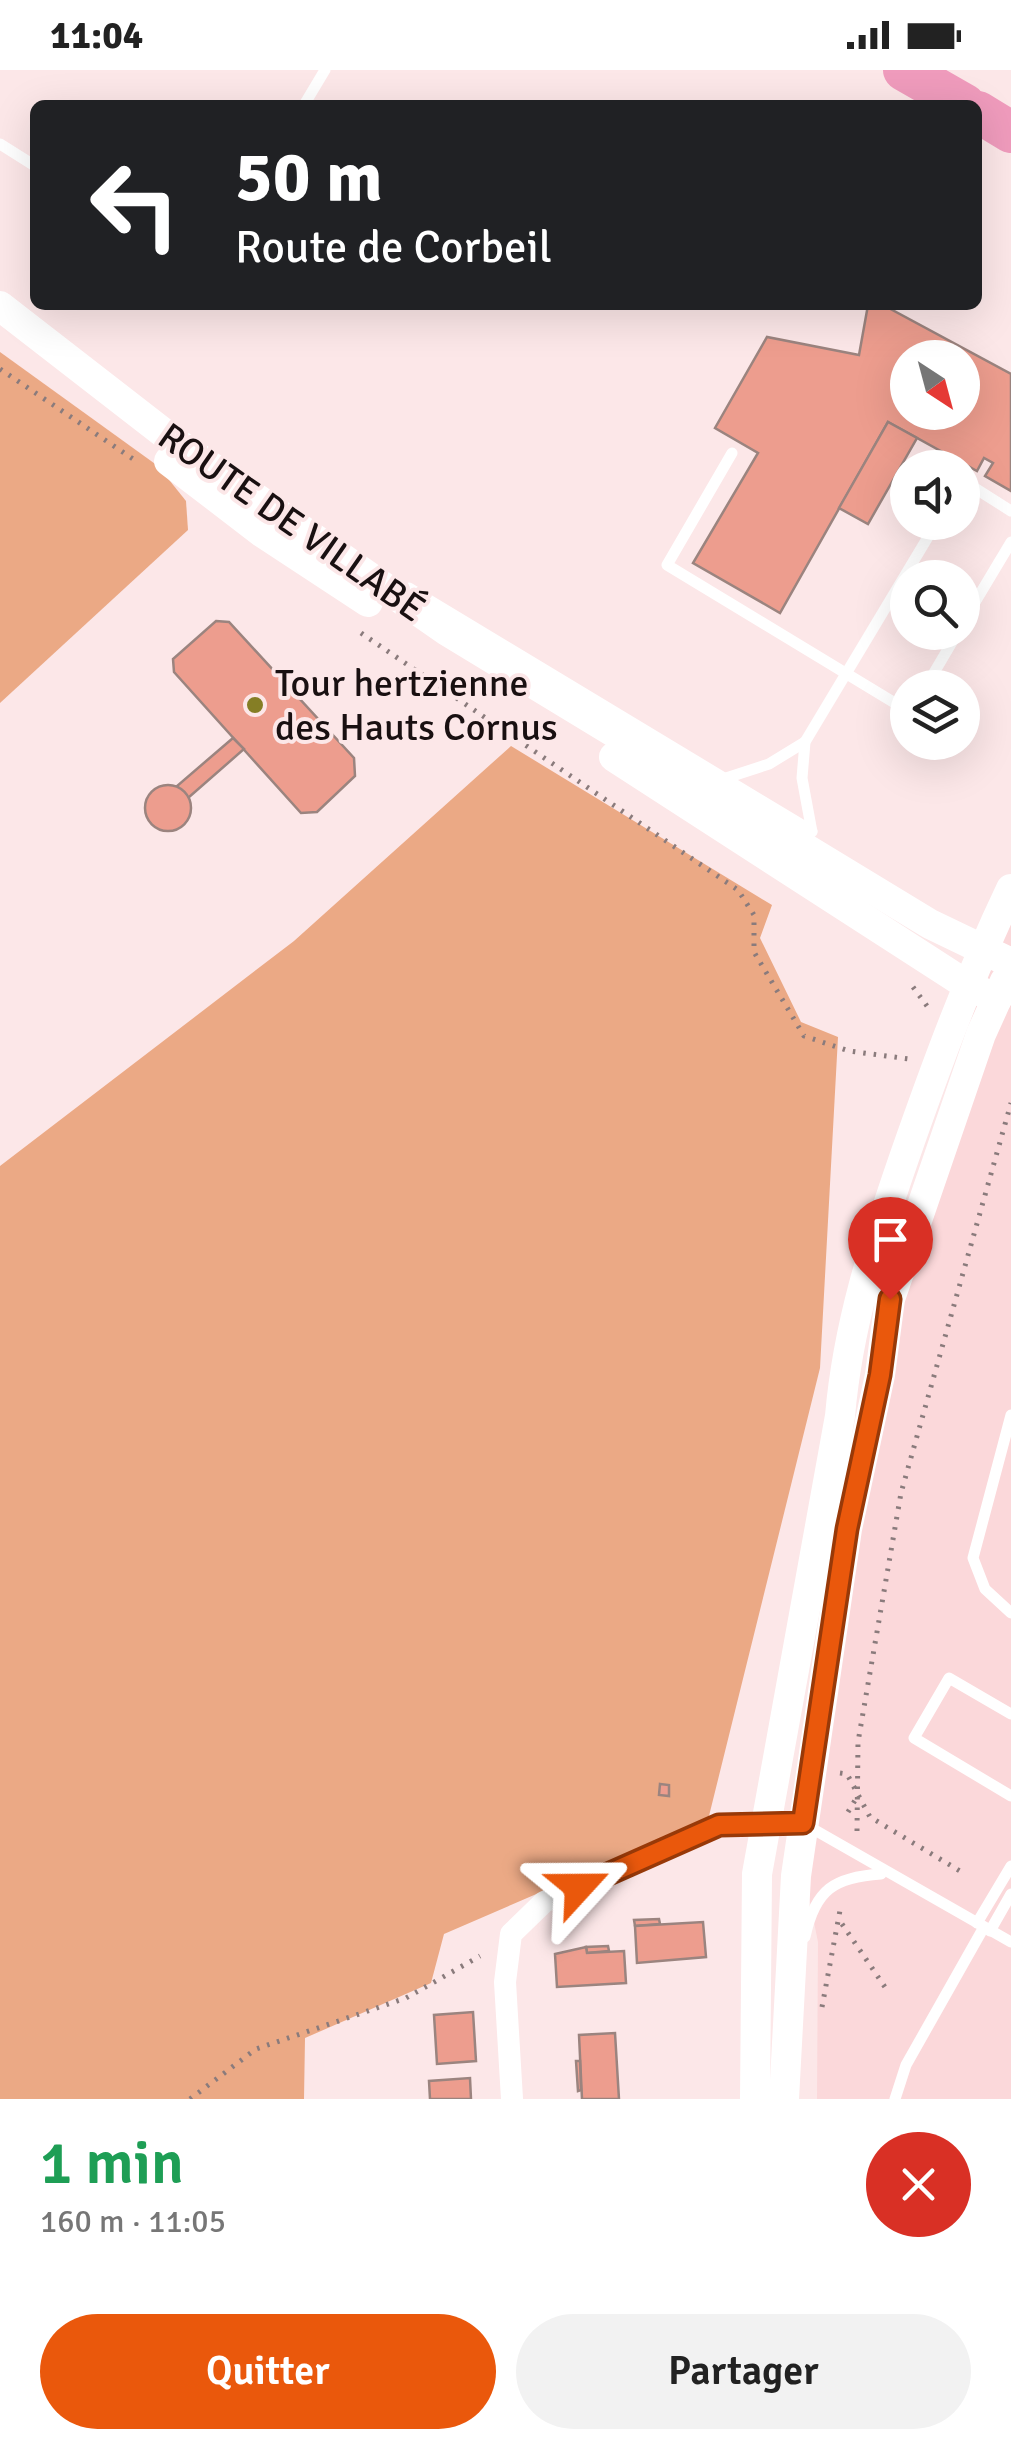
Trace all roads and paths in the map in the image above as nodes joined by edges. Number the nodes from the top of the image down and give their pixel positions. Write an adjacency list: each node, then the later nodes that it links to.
1 (325, 70): 3 (lane)
2 (904, 70): 4 (highway)
3 (307, 100)
4 (956, 100)
5 (982, 114): 6 (highway)
6 (1011, 132)
7 (0, 144): 8 (lane)
8 (30, 163)
9 (0, 306): 16 (street, ROUTE DE VILLABÉ)
10 (0, 331): 30 (street, ROUTE DE VILLABÉ)
11 (0, 369): 13 (path)
12 (732, 454): 21 (lane)
13 (148, 470)
14 (980, 491): 15 (lane)
15 (1011, 510)
16 (313, 540): 24 (lane); 26 (street, ROUTE DE VILLABÉ)
17 (926, 540): 21 (lane)
18 (1011, 542): 19 (lane)
19 (980, 594)
20 (346, 622): 32 (path)
21 (846, 672): 22 (lane); 23 (lane)
22 (890, 699)
23 (805, 742): 24 (lane); 25 (lane)
24 (723, 779): 25 (lane)
25 (812, 831): 26 (lane)
26 (837, 869): 28 (street, ROUTE DE VILLABÉ)
27 (1011, 889): 28 (street)
28 (982, 950): 29 (street, ROUTE DE VILLABÉ); 30 (street)
29 (1011, 965): 31 (street)
30 (966, 984): 31 (street, ROUTE DE VILLABÉ); 41 (street)
31 (997, 1000): 43 (street)
32 (927, 1062)
33 (1011, 1104): 38 (path)
34 (1011, 1415): 35 (lane)
35 (1011, 1613)
36 (1011, 1714): 39 (lane)
37 (832, 1771): 38 (path)
38 (859, 1795): 40 (path); 42 (path); 45 (path)
39 (1011, 1796)
40 (848, 1812)
41 (767, 1820): 43 (street); 52 (street); 59 (street)
42 (859, 1820)
43 (803, 1823): 46 (lane); 55 (street)
44 (1011, 1866): 51 (lane)
45 (960, 1871)
46 (884, 1874): 51 (lane); 55 (lane)
47 (1011, 1894): 51 (lane)
48 (842, 1899): 50 (path)
49 (833, 1908): 50 (path)
50 (840, 1922): 54 (path); 56 (path)
51 (984, 1927): 53 (lane); 61 (lane)
52 (511, 1934): 57 (path); 58 (street)
53 (1011, 1942)
54 (887, 1990)
55 (790, 2005): 60 (street)
56 (820, 2014)
57 (190, 2099)
58 (512, 2099)
59 (755, 2099)
60 (784, 2099)
61 (895, 2099)

